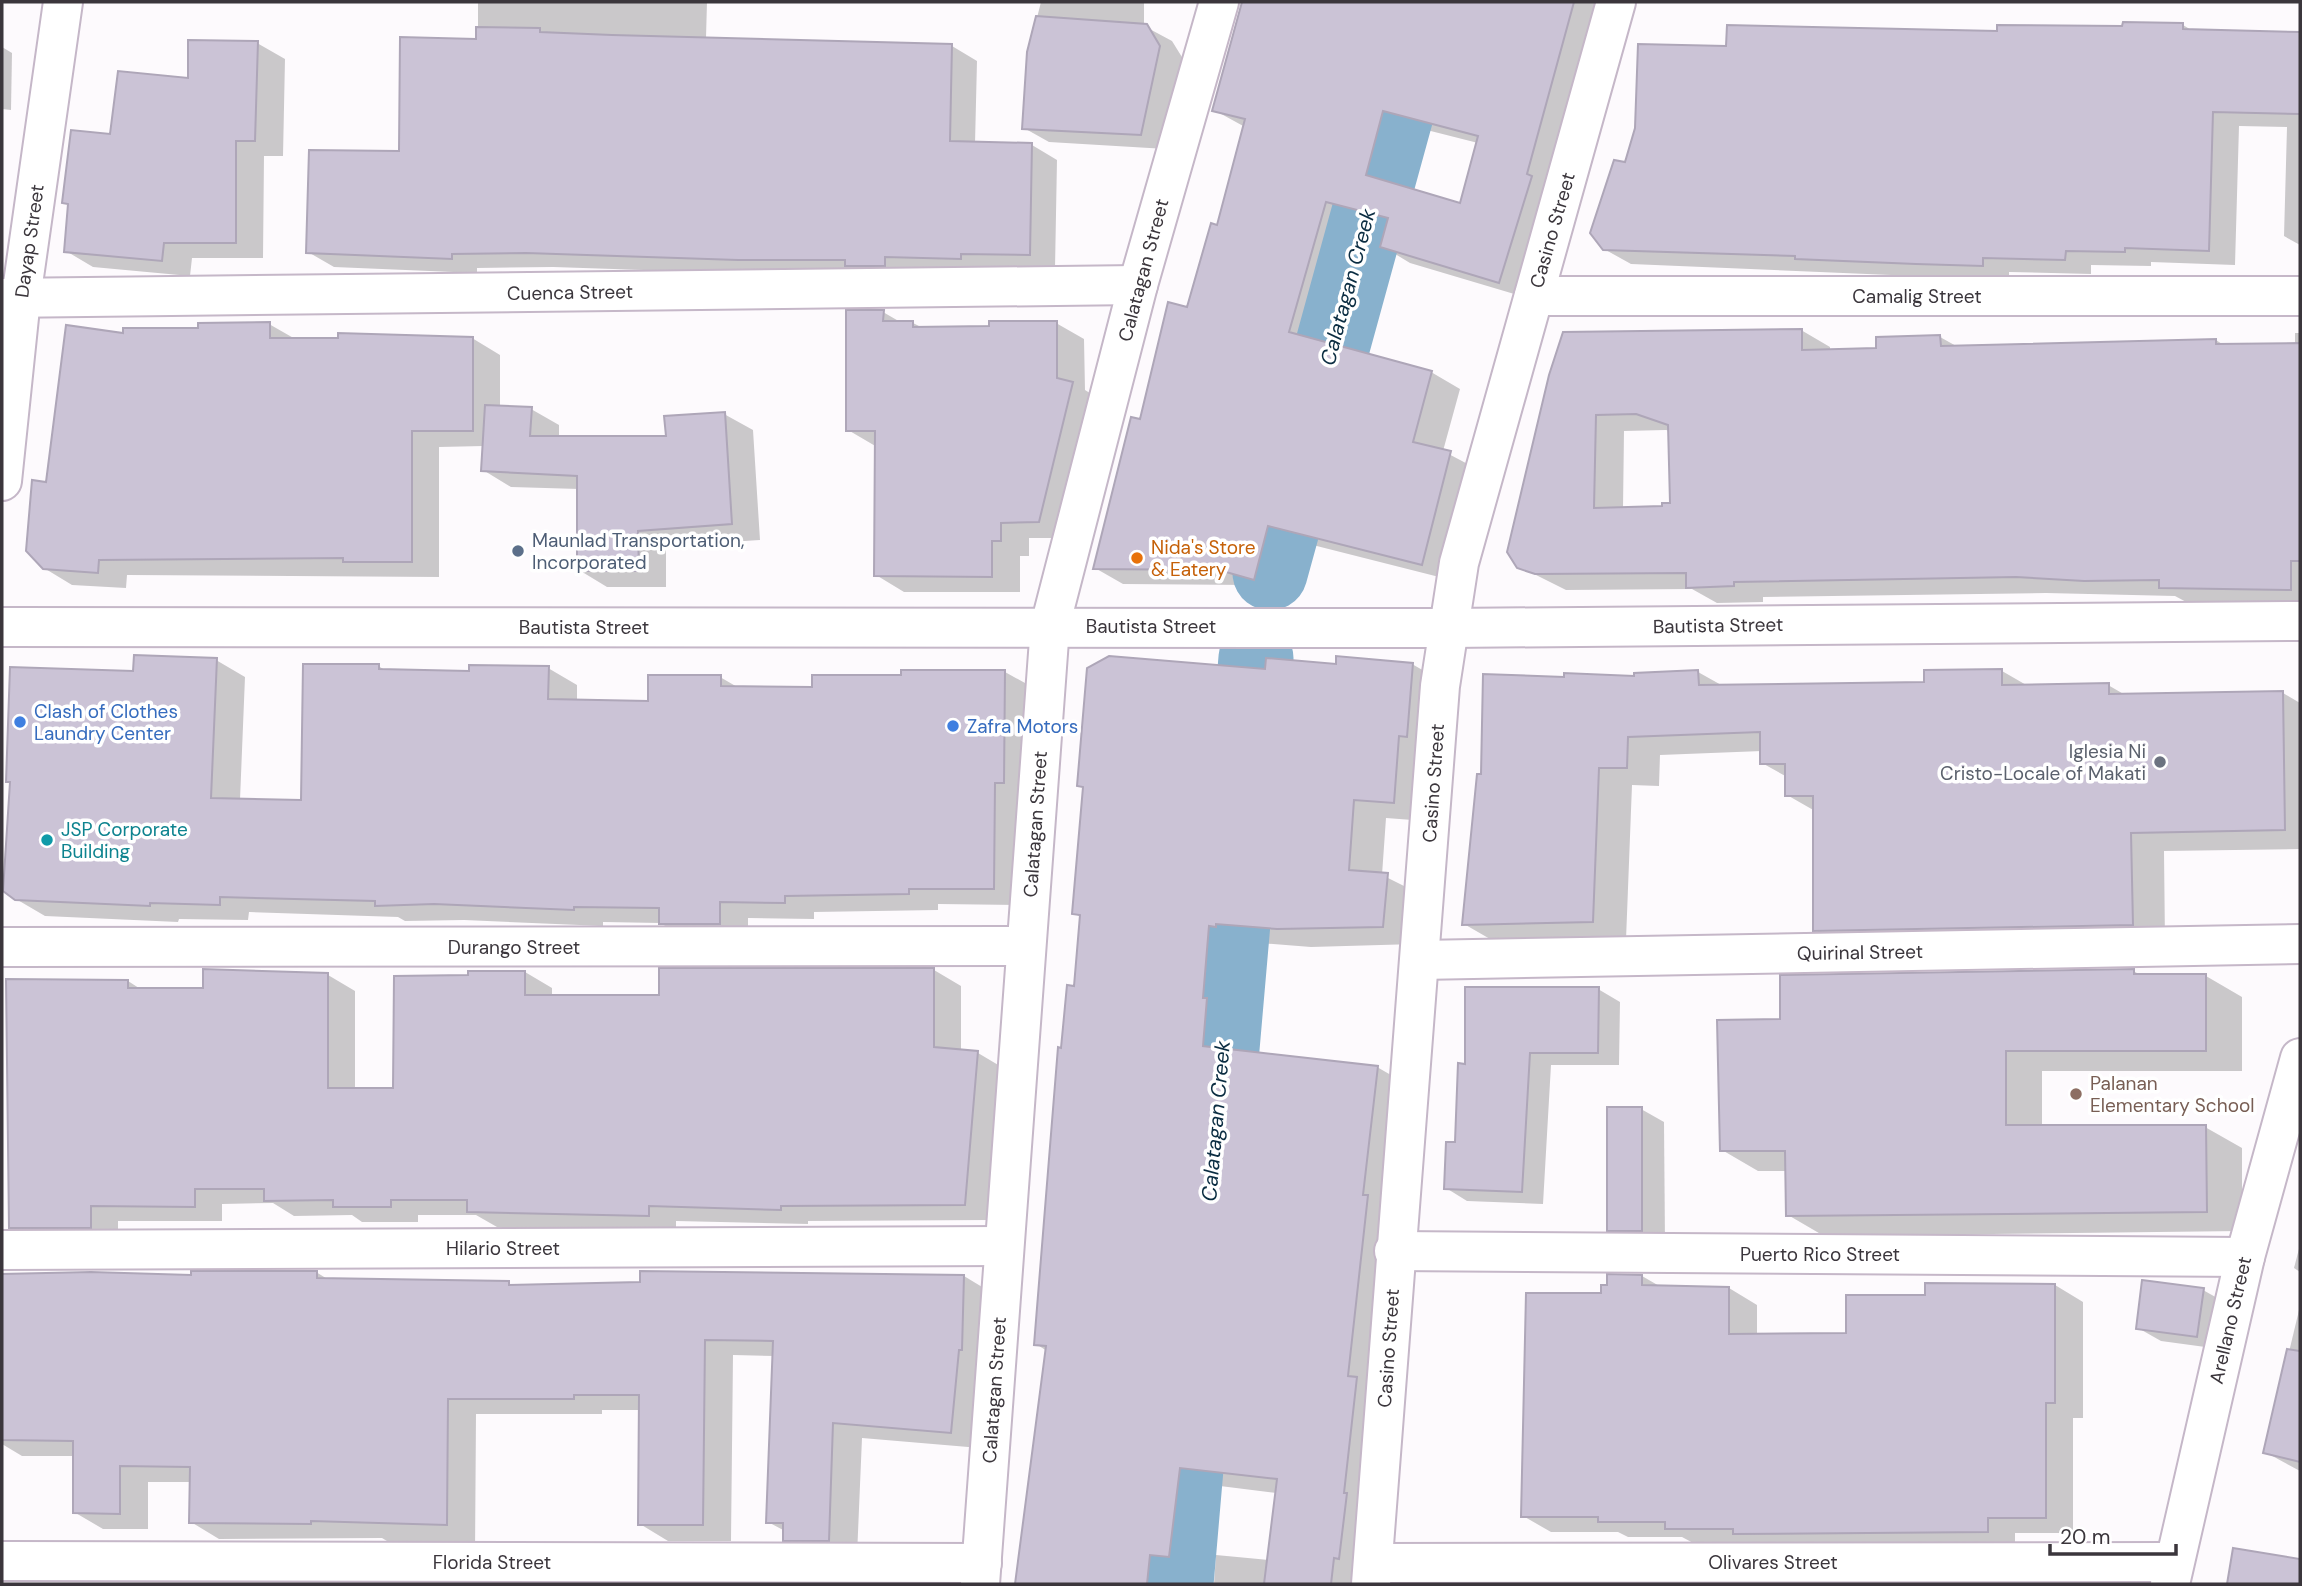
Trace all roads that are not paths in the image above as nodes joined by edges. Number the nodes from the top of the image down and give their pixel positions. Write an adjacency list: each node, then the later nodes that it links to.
1 (63, 2): 7 (street, Dayap Street)
2 (1219, 2): 4 (street, Calatagan Street)
3 (1616, 2): 5 (street, Casino Street)
4 (1138, 285): 7 (street, Cuenca Street); 10 (street, Calatagan Street)
5 (1534, 296): 6 (street, Camalig Street); 12 (street, Casino Street)
6 (2300, 296)
7 (11, 298): 8 (street, Dayap Street)
8 (2, 481)
9 (2300, 621): 12 (street, Bautista Street)
10 (1050, 626): 11 (street, Bautista Street); 12 (street, Bautista Street); 14 (street, Calatagan Street)
11 (2, 627)
12 (1448, 628): 16 (street, Casino Street)
13 (2300, 944): 16 (street, Quirinal Street)
14 (1025, 946): 15 (street, Durango Street); 18 (street, Calatagan Street)
15 (2, 947)
16 (1420, 960): 20 (street, Casino Street)
17 (2300, 1058): 21 (street, Arellano Street)
18 (1004, 1246): 19 (street, Hilario Street); 24 (street, Calatagan Street)
19 (2, 1250)
20 (1394, 1251): 21 (street, Puerto Rico Street); 25 (street, Casino Street)
21 (2245, 1257): 23 (street, Arellano Street)
22 (2, 1561): 24 (street, Florida Street)
23 (2172, 1573): 25 (street, Olivares Street)
24 (981, 1574)
25 (1372, 1574)

